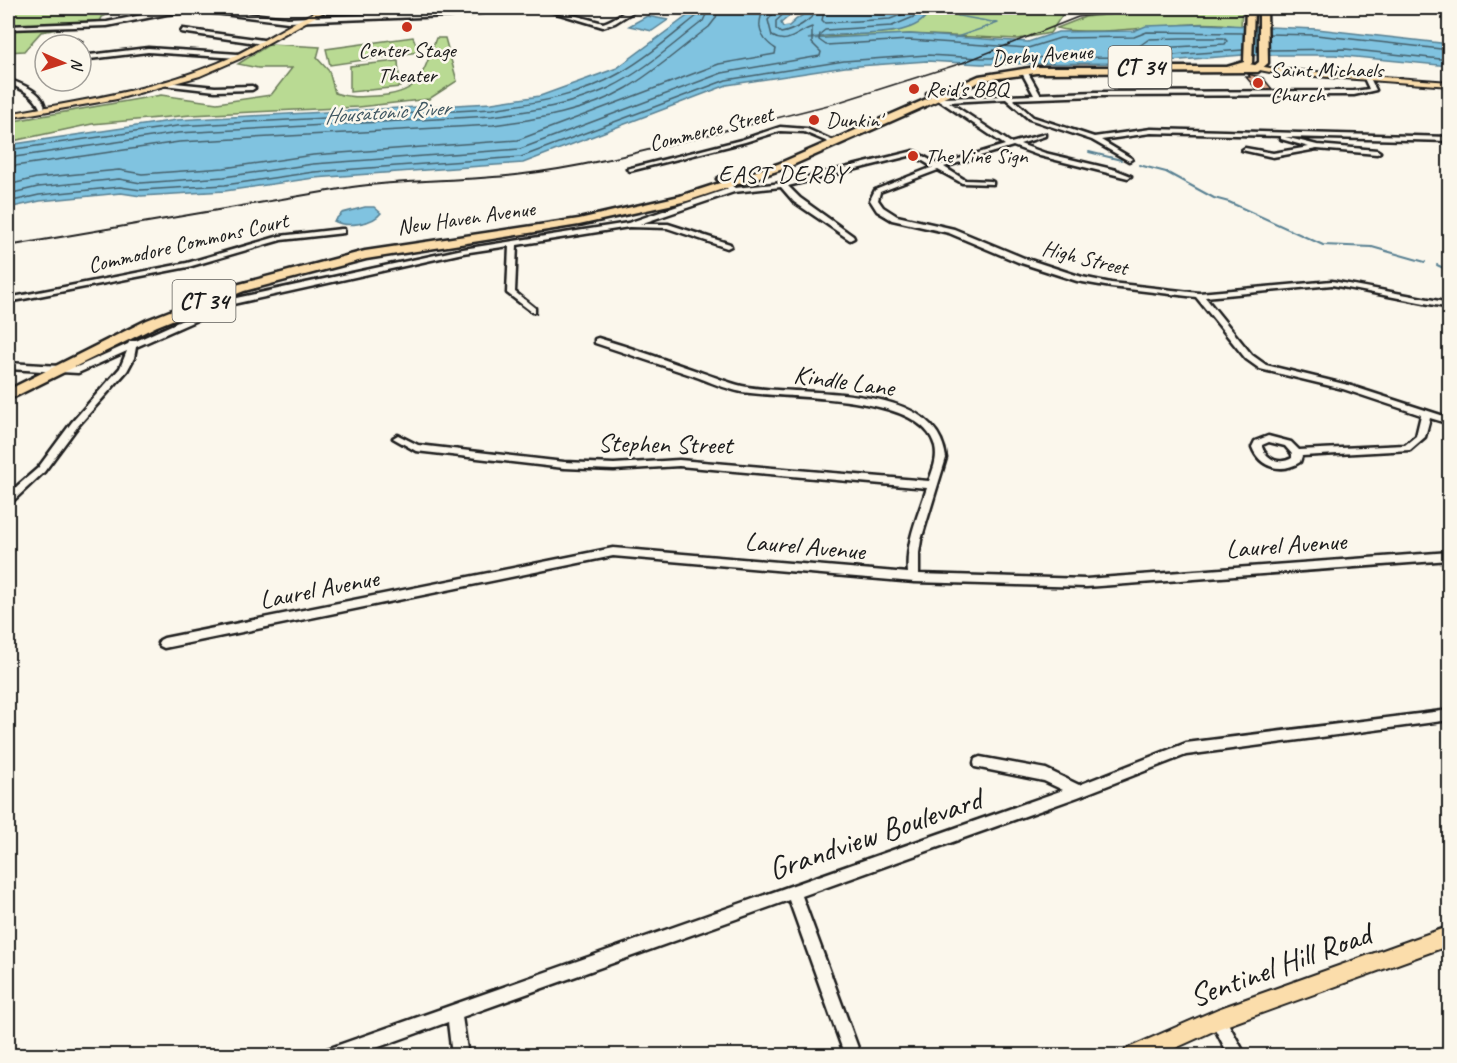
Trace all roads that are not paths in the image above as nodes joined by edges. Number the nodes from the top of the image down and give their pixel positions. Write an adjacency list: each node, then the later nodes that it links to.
1 (200, 8): 10 (street); 12 (street)
2 (328, 8): 8 (main road)
3 (526, 8): 10 (street)
4 (543, 8): 5 (street)
5 (636, 8)
6 (1250, 8): 17 (highway)
7 (1263, 8): 11 (highway)
8 (312, 10): 10 (main road)
9 (1273, 12): 11 (highway)
10 (303, 19): 14 (main road)
11 (1265, 23): 19 (highway)
12 (8, 28)
13 (183, 31): 14 (street)
14 (263, 42): 15 (main road)
15 (238, 56): 16 (street); 24 (main road)
16 (93, 57)
17 (1248, 60): 19 (main road, Derby Avenue); 20 (highway, Derby Avenue / CT 34)
18 (1068, 68): 20 (highway, Derby Avenue / CT 34); 21 (highway, Derby Avenue / CT 34); 29 (highway, Derby Avenue / CT 34)
19 (1260, 68): 20 (highway, Derby Avenue / CT 34); 22 (main road, Derby Avenue)
20 (1162, 69)
21 (1024, 71): 27 (street); 29 (highway, Derby Avenue / CT 34)
22 (1367, 78): 25 (main road, Derby Avenue); 27 (street)
23 (8, 81): 30 (street)
24 (165, 84): 26 (street); 30 (main road)
25 (1449, 84)
26 (252, 88)
27 (1037, 95): 28 (street)
28 (1006, 96): 29 (street); 34 (street)
29 (936, 97): 36 (highway, New Haven Avenue / CT 34); 37 (street)
30 (43, 109): 31 (main road)
31 (8, 116)
32 (1271, 134): 34 (street); 35 (street); 38 (street)
33 (1043, 135): 37 (street, High Street)
34 (1094, 139): 41 (street)
35 (1449, 139)
36 (831, 141): 43 (street, Commerce Street); 46 (highway, New Haven Avenue / CT 34)
37 (1012, 145): 42 (street, High Street); 44 (street)
38 (1317, 147): 39 (street); 40 (street)
39 (1245, 150)
40 (1377, 152)
41 (1129, 159)
42 (938, 167): 45 (street); 47 (street); 54 (street, High Street)
43 (630, 169)
44 (1128, 176)
45 (991, 183)
46 (727, 185): 47 (street); 48 (street); 51 (highway, New Haven Avenue / CT 34)
47 (783, 185): 50 (street)
48 (629, 225): 52 (street); 53 (street)
49 (341, 231): 55 (street, Commodore Commons Court)
50 (850, 238)
51 (415, 243): 61 (highway, New Haven Avenue / CT 34); 62 (highway, New Haven Avenue / CT 34)
52 (513, 244): 57 (street); 59 (street)
53 (727, 246)
54 (1199, 295): 56 (street, High Street); 65 (street)
55 (8, 300)
56 (1449, 306)
57 (532, 310)
58 (598, 341): 69 (street, Kindle Lane)
59 (133, 344): 62 (street); 70 (street)
60 (8, 366): 61 (street)
61 (38, 369): 62 (street); 63 (highway, New Haven Avenue / CT 34)
62 (57, 370): 64 (highway, New Haven Avenue / CT 34)
63 (8, 383)
64 (8, 396)
65 (1426, 413): 66 (street); 68 (street)
66 (1449, 421)
67 (398, 438): 69 (street, Stephen Street)
68 (1297, 453)
69 (933, 485): 72 (street, Kindle Lane)
70 (8, 498)
71 (1449, 556): 72 (street, Laurel Avenue)
72 (914, 578): 73 (street, Laurel Avenue)
73 (164, 643)
74 (1449, 715): 76 (street, Grandview Boulevard)
75 (980, 763): 76 (street)
76 (1078, 791): 77 (street, Grandview Boulevard)
77 (793, 891): 79 (street, Grandview Boulevard); 83 (street)
78 (1449, 935): 80 (main road, Sentinel Hill Road)
79 (454, 1013): 81 (street, Grandview Boulevard); 82 (street)
80 (1218, 1019): 84 (main road, Sentinel Hill Road); 85 (street)
81 (330, 1056)
82 (460, 1056)
83 (853, 1056)
84 (1133, 1056)
85 (1238, 1056)

